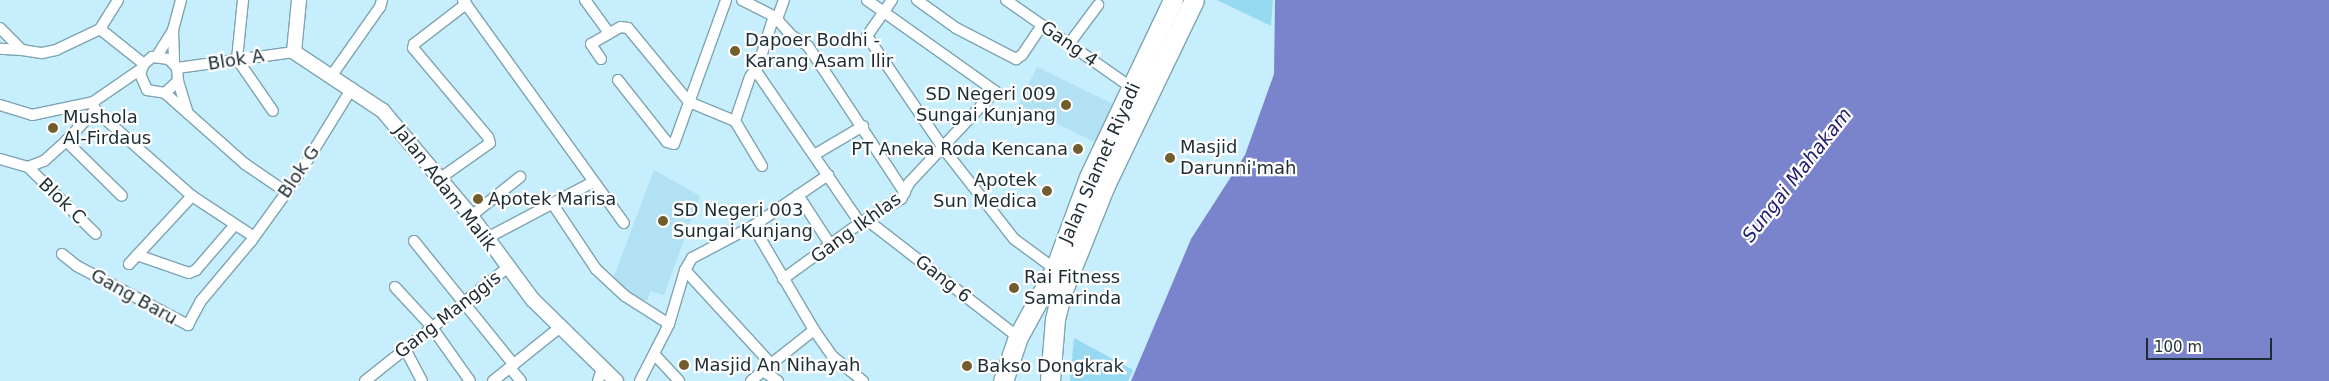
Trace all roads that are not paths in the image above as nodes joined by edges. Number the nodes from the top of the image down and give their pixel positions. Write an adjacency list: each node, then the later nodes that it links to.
1 (118, 0): 22 (street)
2 (182, 0): 23 (street)
3 (243, 0): 34 (street)
4 (299, 0): 31 (street)
5 (382, 0): 38 (street)
6 (585, 0): 26 (street)
7 (726, 0): 46 (street)
8 (742, 0): 19 (street)
9 (784, 0): 19 (street)
10 (867, 0): 18 (street)
11 (892, 0): 18 (street)
12 (917, 0): 21 (street)
13 (1006, 0): 21 (street, Gang 4)
14 (1172, 0): 17 (street); 20 (highway, Jalan Slamet Riyadi)
15 (464, 2): 61 (street); 62 (street)
16 (1097, 2): 28 (street)
17 (1192, 5): 25 (highway, Jalan Slamet Riyadi)
18 (883, 12): 54 (street); 54 (street, Gang Ikhlas)
19 (776, 17): 37 (street); 52 (street)
20 (1162, 22): 25 (highway); 44 (highway, Jalan Slamet Riyadi)
21 (1042, 25): 28 (street, Gang 4)
22 (100, 29): 30 (street); 35 (street)
23 (173, 30): 32 (street); 36 (street)
24 (4, 32): 27 (street); 30 (street)
25 (1180, 32): 111 (highway, Jalan Slamet Riyadi)
26 (609, 33): 33 (street); 46 (street)
27 (0, 44)
28 (1069, 44): 44 (street, Gang 4)
29 (0, 49): 30 (street)
30 (22, 50)
31 (294, 52): 34 (street, Blok A); 38 (street, Jalan Adam Malik)
32 (157, 56): 35 (street); 36 (street)
33 (602, 59)
34 (237, 60): 36 (street, Blok A); 49 (street)
35 (142, 66): 39 (street); 42 (street)
36 (176, 66): 41 (street)
37 (756, 71): 51 (street); 55 (street, Gang 6)
38 (332, 75): 43 (street, Jalan Adam Malik)
39 (124, 80): 42 (street); 48 (street)
40 (618, 80): 46 (street)
41 (178, 81): 45 (street); 50 (street)
42 (143, 85): 45 (street)
43 (352, 88): 61 (street, Jalan Adam Malik); 63 (street, Blok G)
44 (1132, 88): 83 (highway, Jalan Slamet Riyadi)
45 (164, 94): 50 (street)
46 (689, 102): 51 (street)
47 (0, 105): 48 (street)
48 (94, 106): 53 (street); 67 (street)
49 (273, 111)
50 (189, 114): 63 (street)
51 (735, 121): 57 (street)
52 (863, 126): 55 (street); 64 (street)
53 (66, 141): 58 (street); 66 (street)
54 (942, 148): 64 (street, Gang Ikhlas); 83 (street)
55 (814, 155): 59 (street, Gang 6)
56 (0, 159): 58 (street)
57 (762, 166)
58 (28, 167): 74 (street, Blok C)
59 (828, 175): 65 (street); 70 (street, Gang 6)
60 (520, 177): 69 (street)
61 (439, 179): 69 (street, Jalan Adam Malik)
62 (593, 182): 68 (street); 71 (street)
63 (286, 192): 75 (street, Blok G)
64 (904, 194): 70 (street, Gang Ikhlas)
65 (798, 195): 73 (street); 78 (street)
66 (122, 196)
67 (192, 196): 72 (street); 80 (street)
68 (552, 203): 76 (street); 88 (street)
69 (471, 216): 76 (street, Jalan Adam Malik)
70 (863, 222): 78 (street, Gang Ikhlas); 92 (street, Gang 6)
71 (624, 223)
72 (234, 226): 75 (street); 80 (street)
73 (753, 226): 84 (street); 85 (street)
74 (96, 234)
75 (253, 236): 79 (street, Gang Baru)
76 (487, 238): 82 (street, Jalan Adam Malik)
77 (414, 241): 87 (street)
78 (830, 244): 85 (street, Gang Ikhlas)
79 (62, 254)
80 (137, 255): 81 (street)
81 (129, 264)
82 (507, 268): 87 (street, Gang Manggis); 90 (street, Jalan Adam Malik)
83 (1055, 269): 92 (highway, Jalan Slamet Riyadi)
84 (685, 270): 88 (street); 97 (street)
85 (783, 279): 91 (street)
86 (395, 287): 89 (street)
87 (461, 303): 89 (street, Gang Manggis); 95 (street)
88 (669, 324): 94 (street)
89 (431, 326): 93 (street, Gang Manggis); 100 (street)
90 (559, 328): 95 (street); 96 (street, Jalan Adam Malik)
91 (814, 330): 97 (street); 109 (street)
92 (1018, 337): 110 (highway, Jalan Slamet Riyadi)
93 (404, 349): 98 (street, Gang Manggis); 99 (street)
94 (654, 354): 105 (street); 106 (street)
95 (512, 366): 101 (street); 102 (street)
96 (603, 366): 103 (street); 104 (street, Jalan Adam Malik)
97 (767, 368): 107 (street); 108 (street)
98 (365, 381)
99 (422, 381)
100 (470, 381)
101 (493, 381)
102 (521, 381)
103 (598, 381)
104 (616, 381)
105 (640, 381)
106 (679, 381)
107 (751, 381)
108 (778, 381)
109 (863, 381)
110 (1003, 381)
111 (1050, 381)

